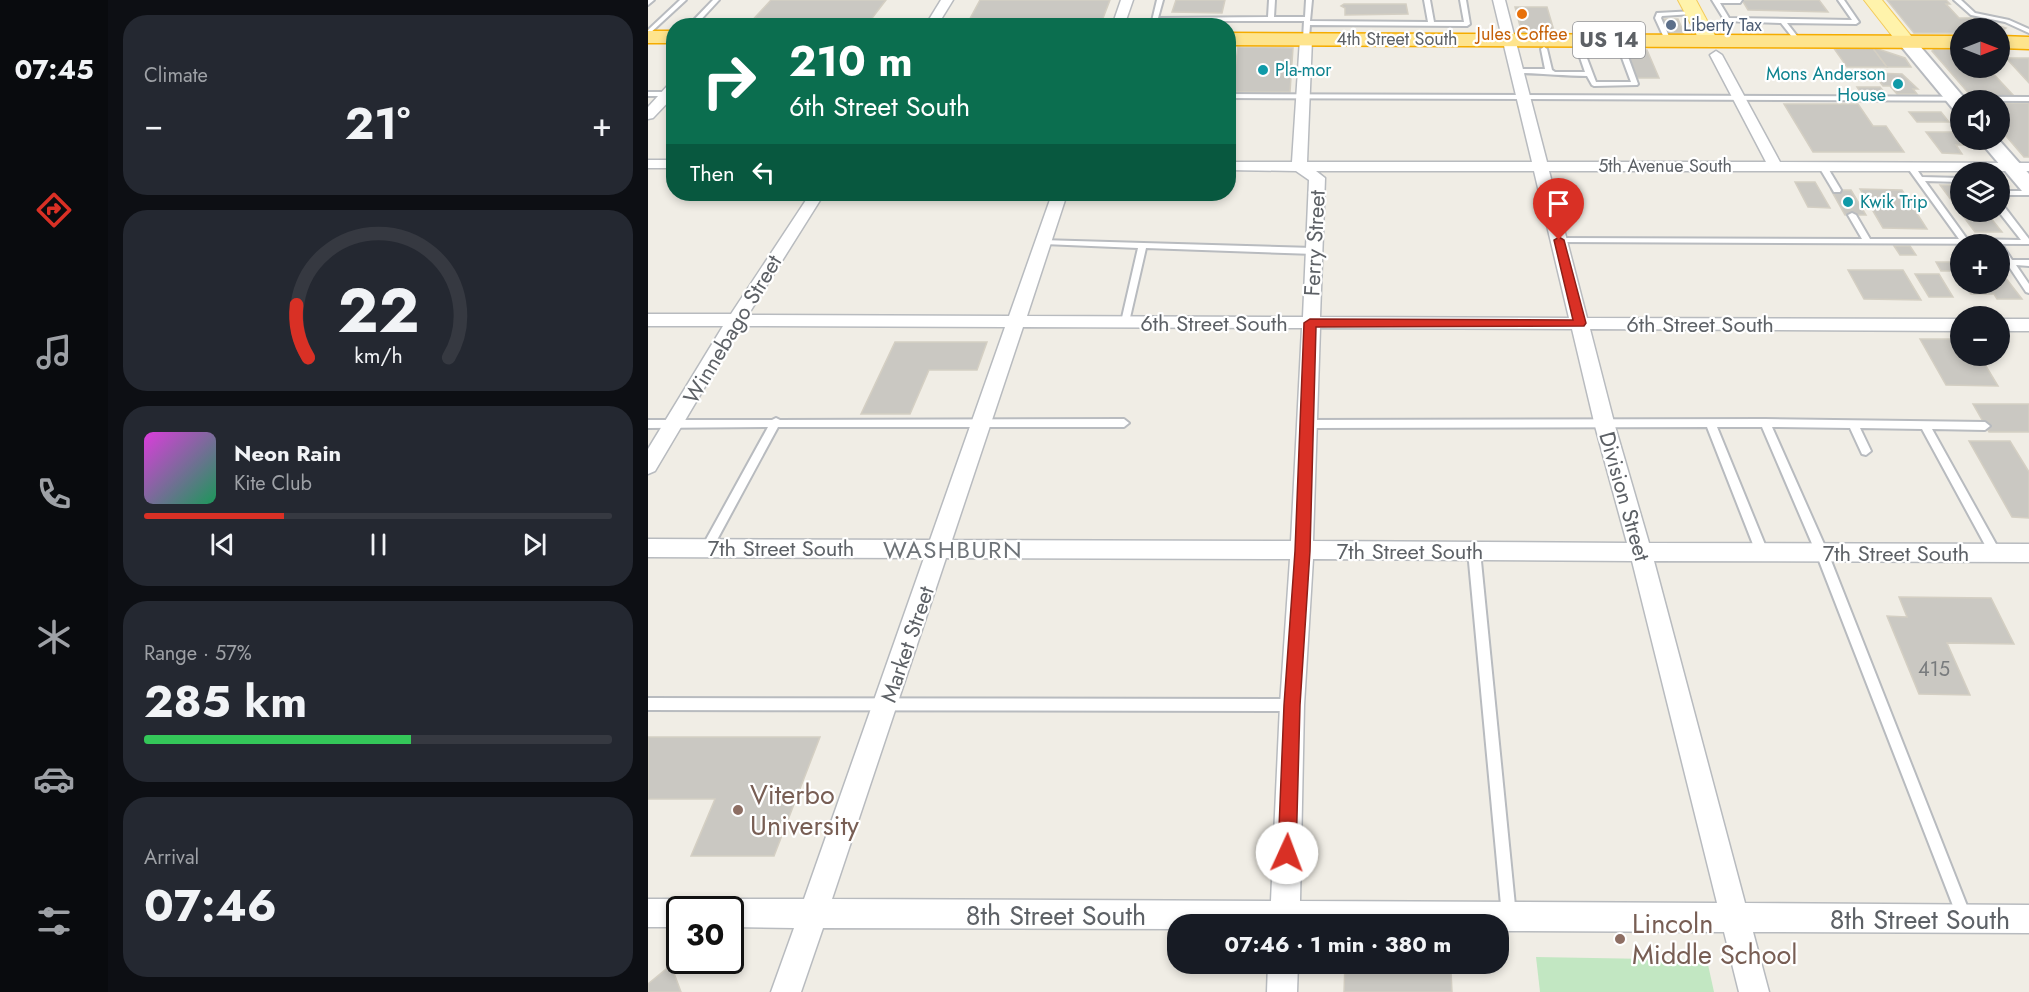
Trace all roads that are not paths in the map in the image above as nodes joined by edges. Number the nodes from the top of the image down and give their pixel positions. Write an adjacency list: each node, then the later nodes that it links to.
1 (683, 0): 24 (lane)
2 (716, 0): 17 (lane)
3 (947, 0): 18 (street)
4 (1127, 0): 19 (street)
5 (1160, 0): 20 (lane)
6 (1272, 0): 22 (lane)
7 (1309, 0): 27 (lane)
8 (1428, 0): 26 (lane)
9 (1463, 0): 26 (lane)
10 (1498, 0): 33 (street, Division Street)
11 (1716, 0): 15 (lane); 25 (lane)
12 (1840, 0): 25 (lane)
13 (1873, 0): 38 (main road)
14 (1957, 0): 29 (lane)
15 (1740, 1)
16 (1690, 6): 36 (lane); 42 (main road)
17 (699, 18)
18 (937, 18)
19 (1121, 18)
20 (1155, 18)
21 (1236, 19): 22 (lane)
22 (1271, 19): 27 (lane)
23 (648, 20): 24 (lane)
24 (662, 20): 30 (lane)
25 (1783, 21): 37 (lane)
26 (1431, 23): 28 (lane)
27 (1307, 27): 28 (highway, 4th Street South / US 14); 32 (highway, 4th Street South / US 14); 51 (street, Ferry Street)
28 (1375, 31): 33 (highway, 4th Street South / US 14)
29 (2029, 31)
30 (648, 35): 31 (highway)
31 (666, 36)
32 (1236, 38)
33 (1508, 39): 34 (highway, 4th Street South / US 14); 44 (street, Division Street)
34 (1577, 40): 35 (highway, 4th Street South / US 14); 46 (lane)
35 (1615, 40): 36 (highway, 4th Street South / US 14); 46 (lane)
36 (1673, 41): 42 (highway, 4th Street South)
37 (1798, 41): 38 (highway); 42 (highway)
38 (1907, 42): 39 (highway); 48 (main road)
39 (1950, 42)
40 (2010, 42): 41 (highway)
41 (2029, 43)
42 (1712, 48): 54 (street)
43 (1544, 49): 45 (lane)
44 (1516, 71): 45 (lane); 53 (street, Division Street)
45 (1549, 71): 46 (lane)
46 (1589, 74)
47 (666, 92): 49 (lane)
48 (1950, 93)
49 (648, 94)
50 (1236, 96): 51 (lane)
51 (1303, 96): 53 (lane); 63 (street, Ferry Street)
52 (666, 97): 58 (street)
53 (1523, 98): 54 (lane); 64 (street, Division Street)
54 (1740, 99): 57 (lane); 65 (street)
55 (2029, 99): 56 (lane)
56 (2010, 100)
57 (1950, 102)
58 (648, 115)
59 (2001, 150): 67 (main road)
60 (648, 164): 61 (street)
61 (666, 164)
62 (1236, 166): 63 (street, 5th Avenue South)
63 (1299, 166): 64 (street, 5th Avenue South); 86 (street, Ferry Street)
64 (1540, 166): 65 (street, 5th Avenue South); 79 (street, Division Street)
65 (1775, 166): 66 (street, 5th Avenue South)
66 (1823, 166): 68 (street, 5th Avenue South); 71 (lane)
67 (2021, 167): 68 (street, 5th Avenue South); 70 (main road)
68 (1915, 173): 69 (lane); 78 (lane)
69 (1950, 178)
70 (2029, 187)
71 (1837, 190)
72 (2010, 193): 73 (lane)
73 (2029, 193)
74 (812, 201): 93 (street, Winnebago Street)
75 (1058, 201): 82 (street, Market Street)
76 (1852, 215): 80 (lane)
77 (2010, 220): 83 (lane)
78 (1959, 234)
79 (1559, 240): 80 (lane); 97 (street, Division Street)
80 (1867, 241): 81 (lane)
81 (1950, 241)
82 (1044, 242): 85 (lane); 94 (street, Market Street)
83 (2028, 242): 84 (lane)
84 (2010, 244)
85 (1143, 245): 86 (lane); 95 (lane)
86 (1314, 251): 96 (street, Ferry Street)
87 (2010, 262): 88 (lane); 89 (lane)
88 (2029, 262)
89 (2019, 275): 90 (lane); 91 (lane)
90 (2029, 281)
91 (2029, 290)
92 (648, 320): 93 (street, 6th Street South)
93 (736, 320): 94 (street, 6th Street South); 106 (street, Winnebago Street)
94 (1016, 322): 95 (street, 6th Street South); 102 (street, Market Street)
95 (1125, 322): 96 (street, 6th Street South)
96 (1310, 323): 97 (street, 6th Street South); 107 (street, Ferry Street)
97 (1580, 323): 98 (street, 6th Street South); 111 (street, Division Street)
98 (1950, 325)
99 (2010, 325): 100 (street)
100 (2029, 325)
101 (776, 422): 102 (lane); 106 (lane); 116 (lane)
102 (982, 423): 103 (lane); 117 (street, Market Street)
103 (1124, 423)
104 (1765, 423): 108 (lane); 109 (lane); 122 (lane)
105 (648, 424): 106 (lane)
106 (675, 424): 114 (street, Winnebago Street)
107 (1306, 424): 111 (lane); 118 (street, Ferry Street)
108 (1712, 424): 111 (lane); 121 (lane)
109 (1853, 424): 110 (lane); 113 (lane)
110 (1925, 425): 112 (lane); 123 (lane)
111 (1605, 426): 120 (street, Division Street)
112 (1986, 426)
113 (1866, 451)
114 (648, 466)
115 (648, 548): 116 (street, 7th Street South)
116 (706, 548): 117 (street, 7th Street South)
117 (939, 549): 118 (street, 7th Street South); 126 (street, Market Street)
118 (1302, 551): 119 (street, 7th Street South); 127 (street, Ferry Street)
119 (1474, 552): 120 (street, 7th Street South); 133 (lane)
120 (1641, 552): 121 (street, 7th Street South); 136 (street, Division Street)
121 (1761, 552): 122 (street, 7th Street South)
122 (1822, 553): 123 (street, 7th Street South); 137 (lane)
123 (1995, 553): 124 (street, 7th Street South)
124 (2028, 555)
125 (648, 704): 126 (lane)
126 (886, 705): 127 (lane); 131 (street, Market Street)
127 (1292, 705): 132 (street, Ferry Street)
128 (648, 913): 129 (street)
129 (666, 913)
130 (744, 914): 131 (street, 8th Street South)
131 (814, 914): 135 (street, 8th Street South); 140 (street, Market Street)
132 (1285, 914)
133 (1509, 914)
134 (1509, 917): 136 (street, 8th Street South)
135 (1167, 918)
136 (1736, 918): 137 (street, 8th Street South); 142 (street, Division Street)
137 (1965, 919): 138 (street, 8th Street South)
138 (2029, 919)
139 (1283, 974): 141 (street)
140 (786, 992)
141 (1282, 992)
142 (1754, 992)

